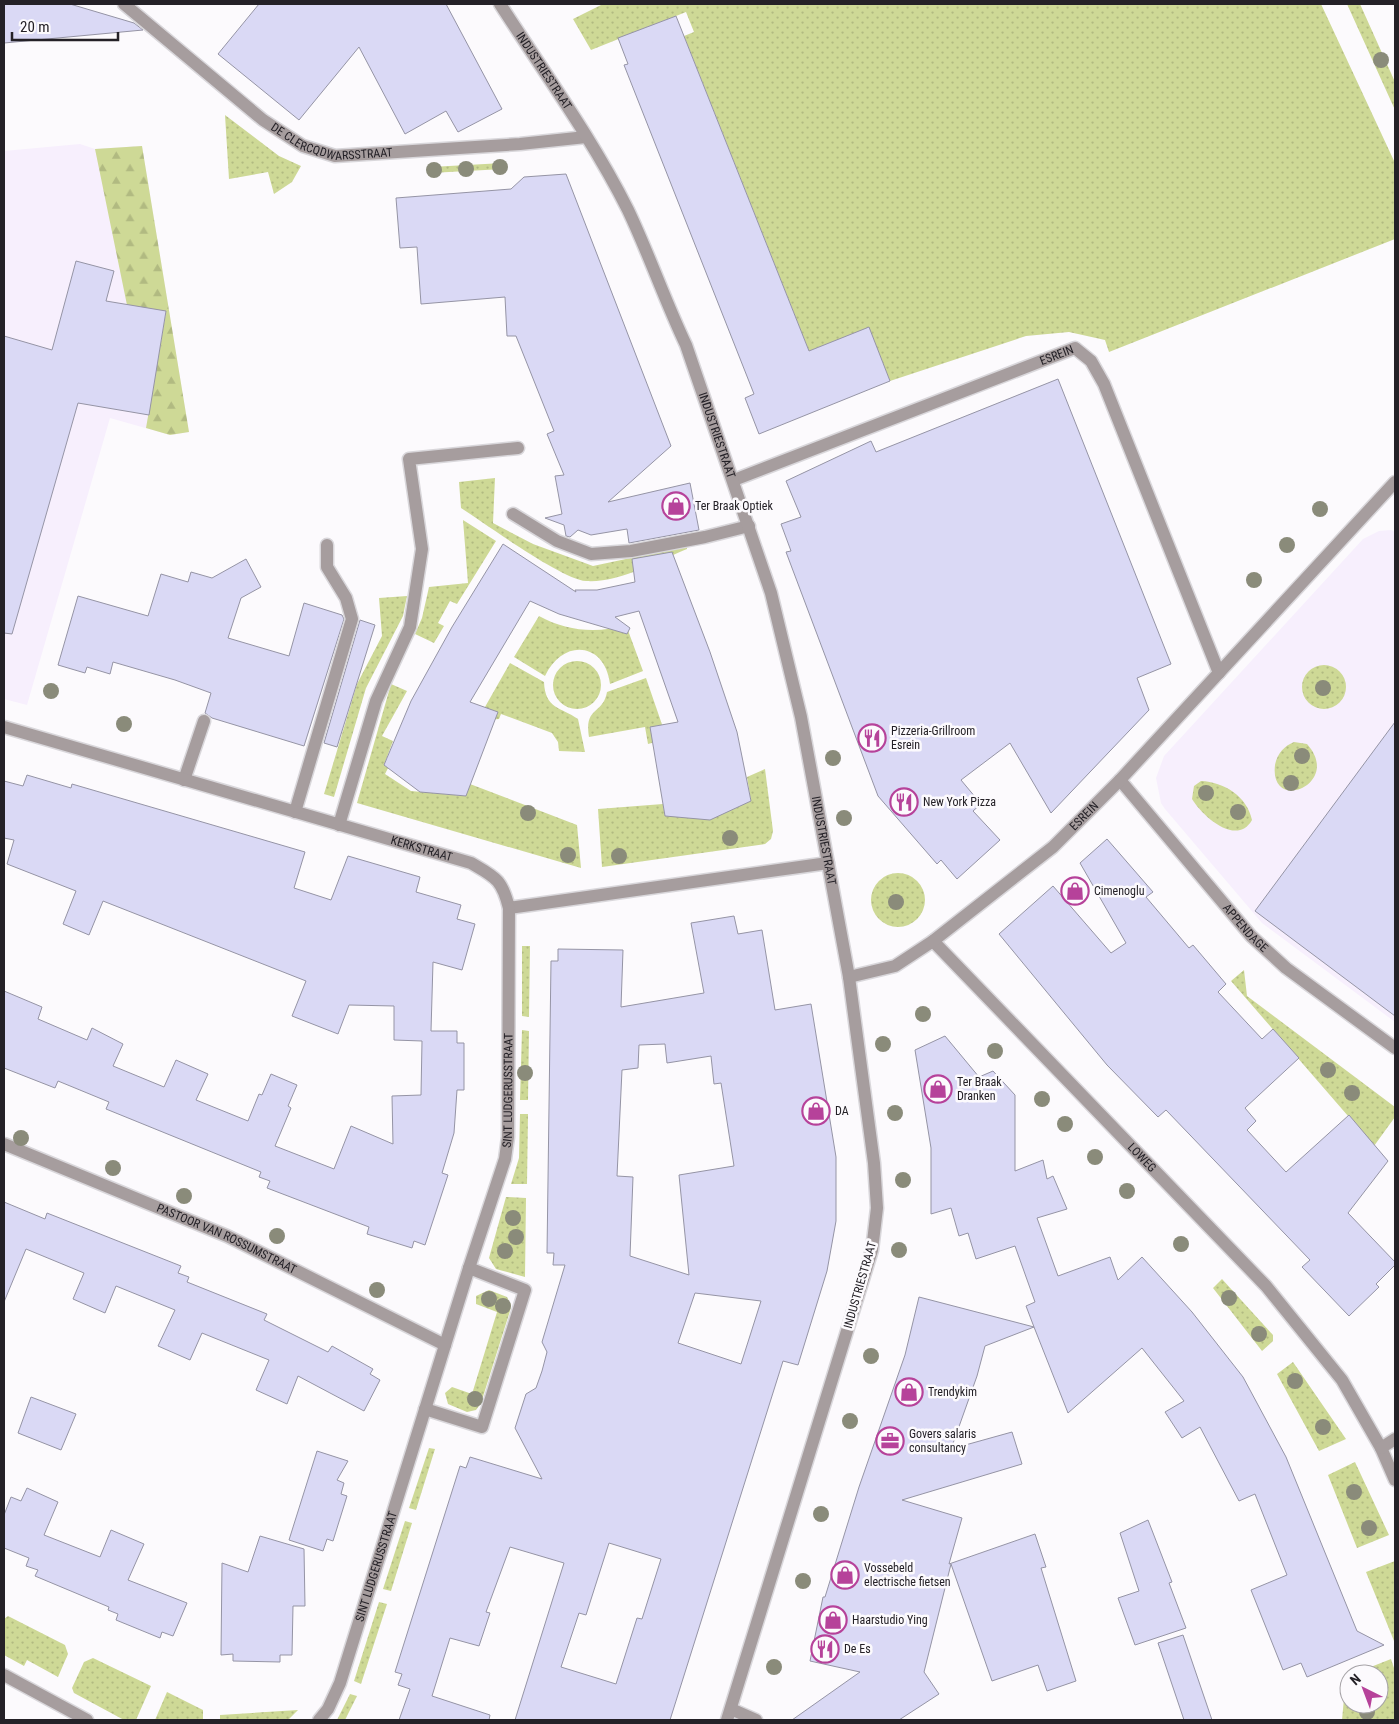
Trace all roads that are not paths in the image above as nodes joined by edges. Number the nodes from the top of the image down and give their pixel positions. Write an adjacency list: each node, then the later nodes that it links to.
1 (124, 4): 3 (street, DE CLERCQDWARSSTRAAT)
2 (500, 4): 3 (street, INDUSTRIESTRAAT)
3 (586, 137): 5 (street, INDUSTRIESTRAAT)
4 (518, 448): 16 (street)
5 (734, 480): 8 (street, INDUSTRIESTRAAT); 10 (street, ESREIN)
6 (1395, 482): 10 (street, ESREIN)
7 (513, 514): 8 (street)
8 (749, 526): 17 (street, INDUSTRIESTRAAT)
9 (327, 545): 15 (street)
10 (1219, 673): 14 (street, ESREIN)
11 (204, 721): 13 (street)
12 (4, 727): 13 (street, KERKSTRAAT)
13 (184, 780): 15 (street, KERKSTRAAT)
14 (1120, 780): 19 (street, ESREIN); 21 (street, APPENDAGE)
15 (295, 812): 16 (street, KERKSTRAAT)
16 (339, 825): 18 (street, KERKSTRAAT)
17 (828, 863): 18 (street); 20 (street, INDUSTRIESTRAAT)
18 (509, 908): 23 (street, SINT LUDGERUSSTRAAT)
19 (932, 941): 20 (street); 27 (street, LOWEG)
20 (849, 977): 30 (street, INDUSTRIESTRAAT)
21 (1395, 1048)
22 (4, 1144): 24 (street, PASTOOR VAN ROSSUMSTRAAT)
23 (469, 1268): 24 (street, SINT LUDGERUSSTRAAT); 25 (street)
24 (444, 1345): 25 (street, SINT LUDGERUSSTRAAT)
25 (425, 1409): 32 (street, SINT LUDGERUSSTRAAT)
26 (1395, 1440): 27 (street)
27 (1381, 1448): 28 (street, LOWEG)
28 (1395, 1480)
29 (4, 1675): 31 (street)
30 (729, 1715): 33 (street)
31 (87, 1720)
32 (319, 1720)
33 (756, 1720)

